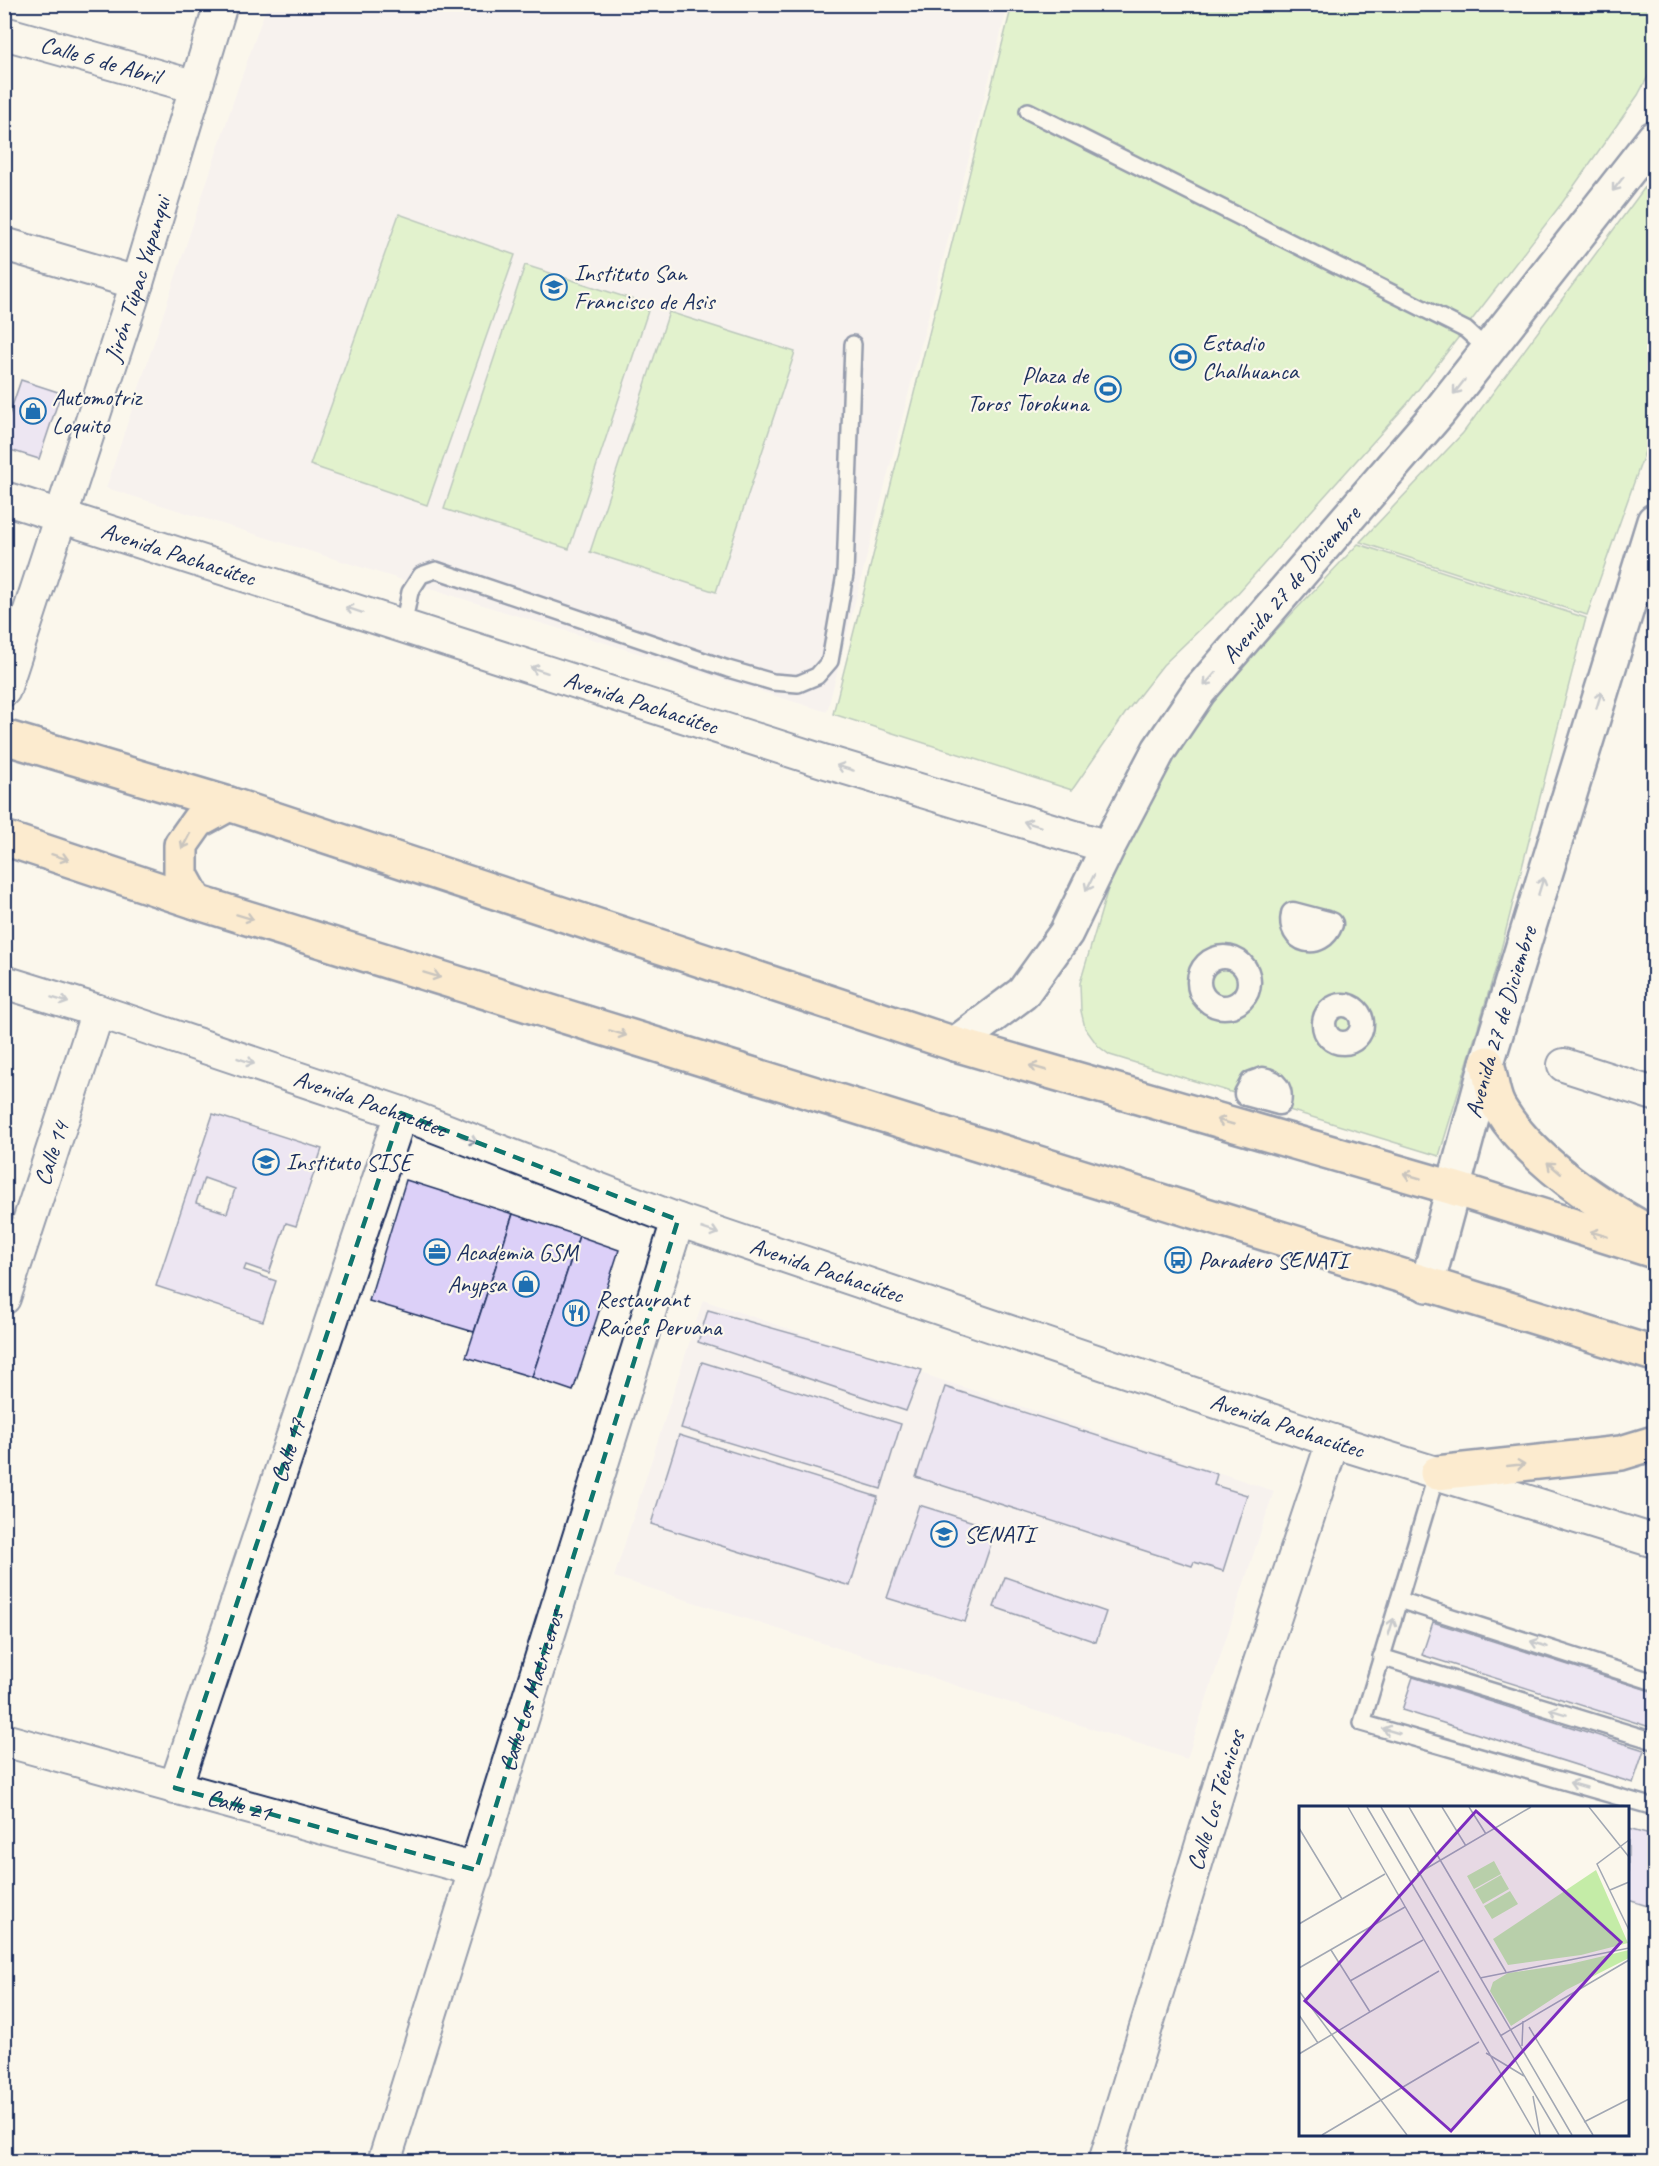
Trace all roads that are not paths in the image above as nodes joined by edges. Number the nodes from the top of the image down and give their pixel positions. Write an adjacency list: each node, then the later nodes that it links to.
1 (221, 4): 3 (street, Jirón Túpac Yupanqui)
2 (4, 33): 3 (street, Calle 6 de Abril)
3 (196, 87): 7 (street, Jirón Túpac Yupanqui)
4 (1028, 111): 9 (lane)
5 (1654, 138): 9 (street, Avenida 27 de Diciembre, one-way to 9)
6 (4, 243): 7 (street)
7 (137, 283): 11 (street, Jirón Túpac Yupanqui)
8 (853, 344): 13 (lane)
9 (1488, 350): 18 (street, Avenida 27 de Diciembre, one-way to 18)
10 (4, 498): 11 (street, Avenida Pachacútec)
11 (62, 516): 13 (street, Avenida Pachacútec, one-way to 11); 14 (street, Jirón Túpac Yupanqui)
12 (1654, 522): 23 (street, Avenida 27 de Diciembre, one-way to 12)
13 (402, 626): 18 (street, Avenida Pachacútec, one-way to 13)
14 (4, 690)
15 (4, 738): 16 (main road)
16 (229, 804): 19 (main road, one-way to 19); 22 (main road)
17 (4, 838): 19 (main road, one-way to 19)
18 (1108, 847): 22 (street, Avenida 27 de Diciembre, one-way to 22)
19 (196, 902): 31 (main road, one-way to 31)
20 (4, 982): 21 (street, Avenida Pachacútec, one-way to 21)
21 (98, 1011): 26 (street, Avenida Pachacútec, one-way to 26); 32 (street, Calle 14)
22 (956, 1044): 27 (main road, one-way to 22)
23 (1487, 1063): 27 (street, Avenida 27 de Diciembre); 29 (main road, one-way to 23)
24 (1564, 1065): 25 (street)
25 (1654, 1094)
26 (401, 1113): 28 (street, Avenida Pachacútec, one-way to 28); 43 (street, Calle 17)
27 (1453, 1188): 30 (main road, one-way to 27); 31 (street, Avenida 27 de Diciembre)
28 (678, 1220): 34 (street, Avenida Pachacútec, one-way to 34); 45 (street, Calle Los Matriceros)
29 (1654, 1235)
30 (1654, 1251)
31 (1427, 1285): 33 (main road)
32 (4, 1298)
33 (1654, 1354)
34 (1333, 1442): 36 (street, Avenida Pachacútec); 47 (street, Calle Los Técnicos)
35 (1654, 1443): 36 (main road, one-way to 35)
36 (1437, 1473): 37 (street, Avenida Pachacútec); 38 (lane)
37 (1654, 1540)
38 (1399, 1599): 39 (lane, one-way to 38); 40 (lane, one-way to 38)
39 (1382, 1657): 42 (lane, one-way to 39); 44 (lane, one-way to 39)
40 (1654, 1682)
41 (4, 1740): 43 (street, Calle 21)
42 (1654, 1741)
43 (176, 1788): 45 (street, Calle 21)
44 (1654, 1807)
45 (476, 1870): 46 (street, Calle Los Matriceros)
46 (384, 2162)
47 (1105, 2162)

